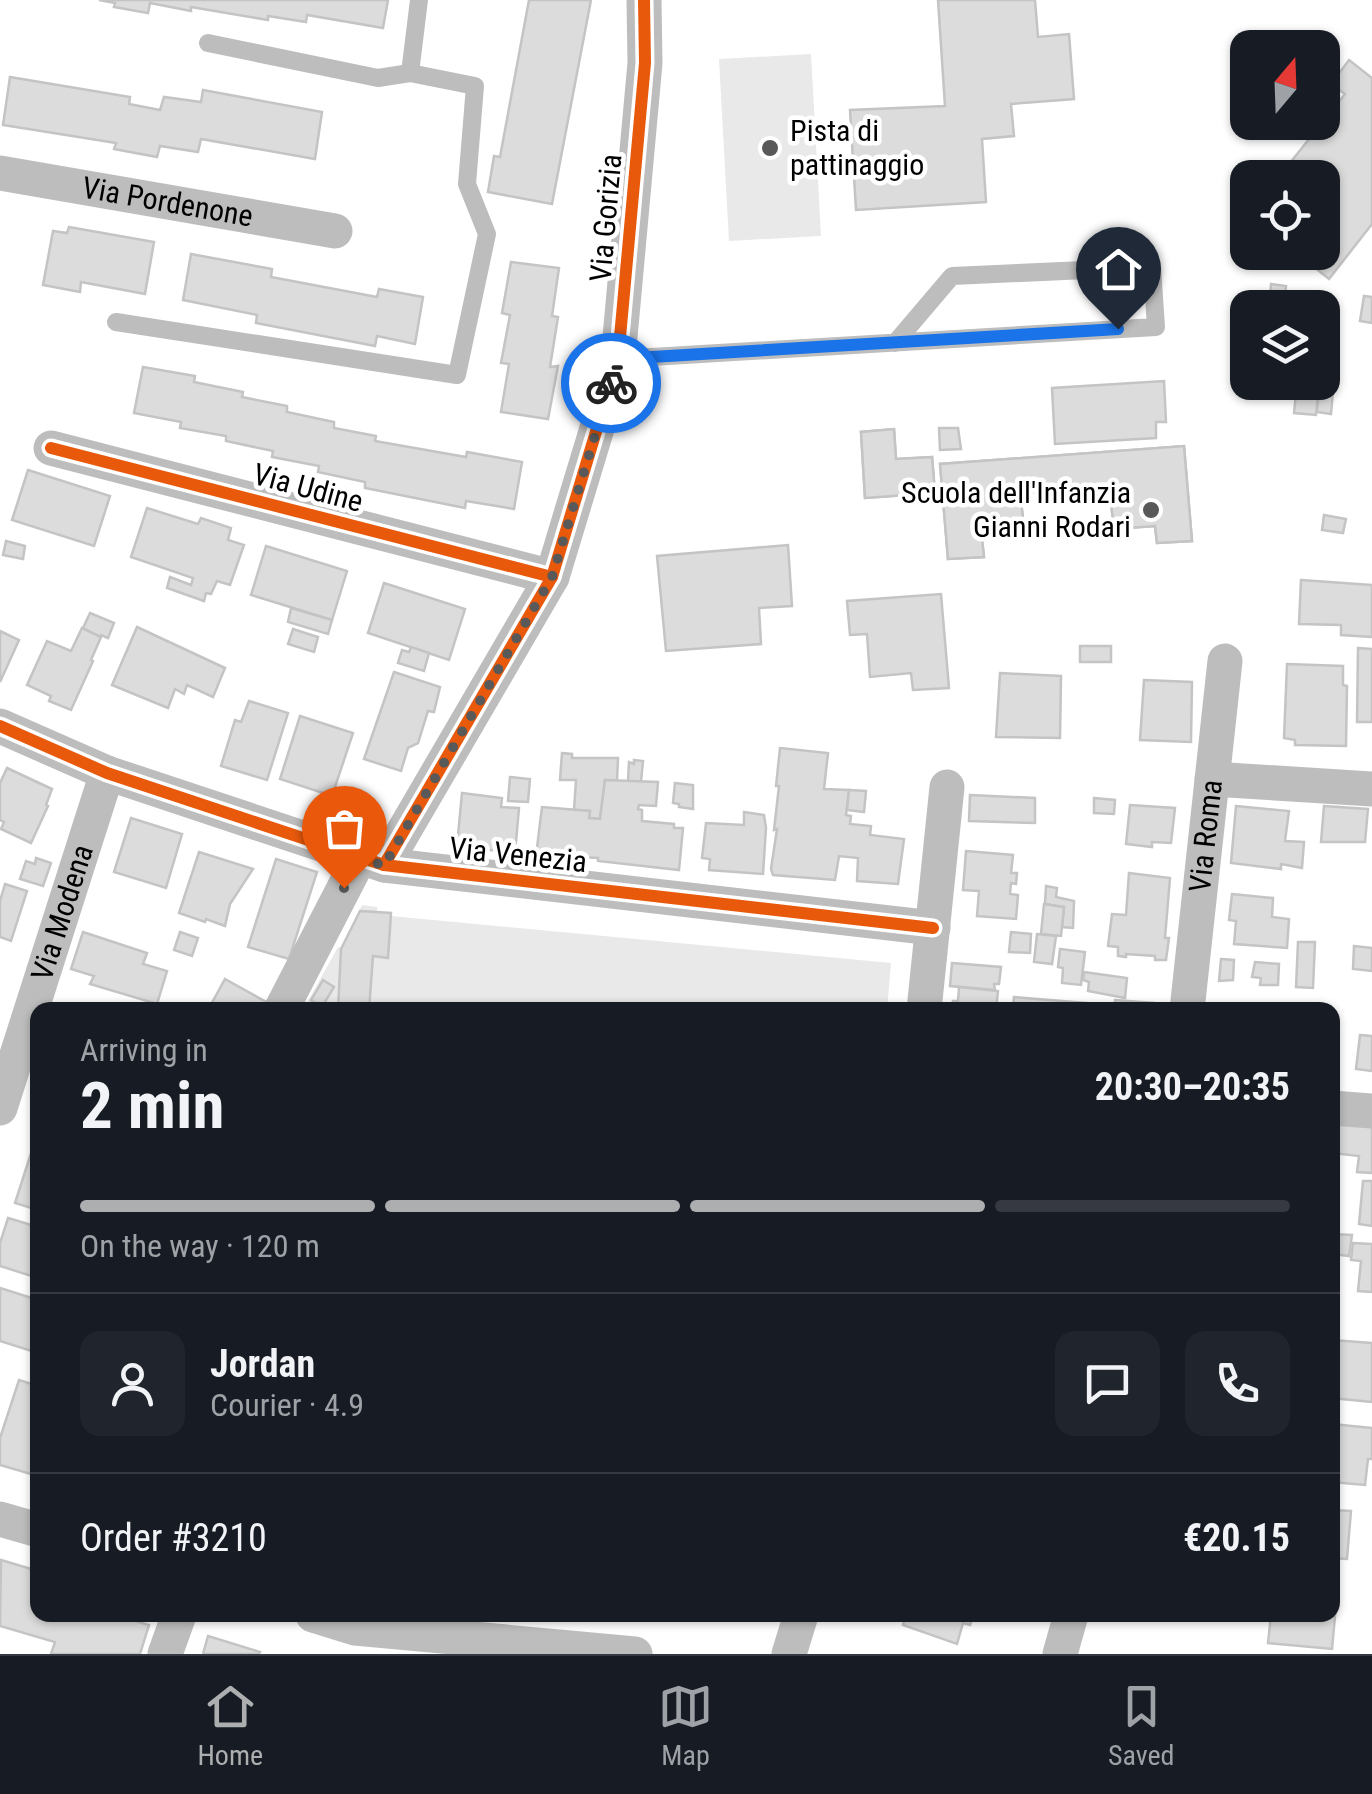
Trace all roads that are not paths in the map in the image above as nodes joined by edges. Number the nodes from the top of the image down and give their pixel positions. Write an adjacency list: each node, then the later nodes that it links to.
1 (419, 0): 4 (lane)
2 (644, 0): 9 (street, Via Gorizia)
3 (208, 43): 4 (lane)
4 (410, 73): 7 (lane)
5 (0, 173): 6 (street, Via Pordenone)
6 (336, 231)
7 (116, 322)
8 (895, 342): 8 (lane); 9 (lane)
9 (618, 359): 11 (street, Via Gorizia)
10 (51, 448): 11 (street, Via Udine)
11 (552, 577): 18 (street, Via Gorizia)
12 (1224, 662): 15 (street, Via Roma)
13 (0, 726): 14 (street, Via Venezia)
14 (107, 773): 18 (street, Via Venezia); 20 (street, Via Modena)
15 (1212, 780): 17 (street); 23 (street, Via Roma)
16 (947, 787): 19 (street)
17 (1372, 790)
18 (372, 861): 19 (street, Via Venezia); 21 (street)
19 (932, 928): 22 (street)
20 (34, 1002)
21 (286, 1002)
22 (925, 1002)
23 (1188, 1002)
24 (30, 1014): 25 (street, Via Modena)
25 (0, 1108)
26 (1340, 1109): 27 (street)
27 (1372, 1111)
28 (0, 1519): 29 (street)
29 (30, 1528)
30 (177, 1622): 34 (street)
31 (336, 1622): 35 (street)
32 (799, 1622): 36 (street)
33 (1070, 1622): 37 (street)
34 (166, 1654)
35 (635, 1654)
36 (789, 1654)
37 (1060, 1654)

